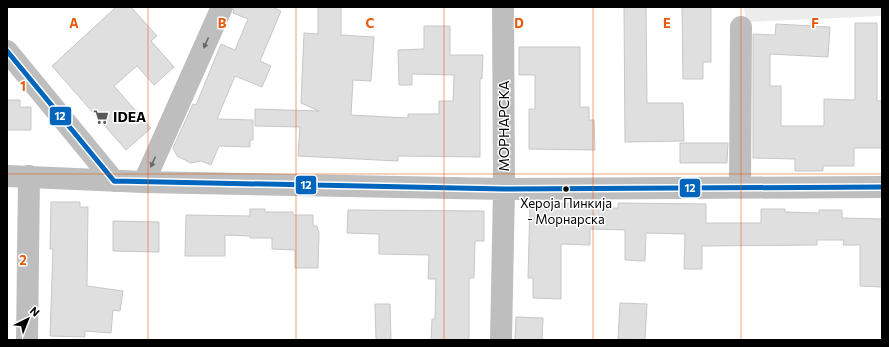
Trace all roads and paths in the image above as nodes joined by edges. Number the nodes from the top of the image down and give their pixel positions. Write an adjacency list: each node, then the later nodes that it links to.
1 (222, 7): 8 (street, one-way to 8)
2 (503, 7): 11 (street, МОРНАРСКА)
3 (741, 27): 10 (street)
4 (7, 51): 7 (street)
5 (7, 176): 6 (street)
6 (29, 176): 7 (street); 12 (street)
7 (114, 181): 8 (street)
8 (144, 182): 11 (street)
9 (882, 187): 10 (street)
10 (740, 188): 11 (street)
11 (504, 189): 13 (street, МОРНАРСКА)
12 (28, 340)
13 (501, 340)

